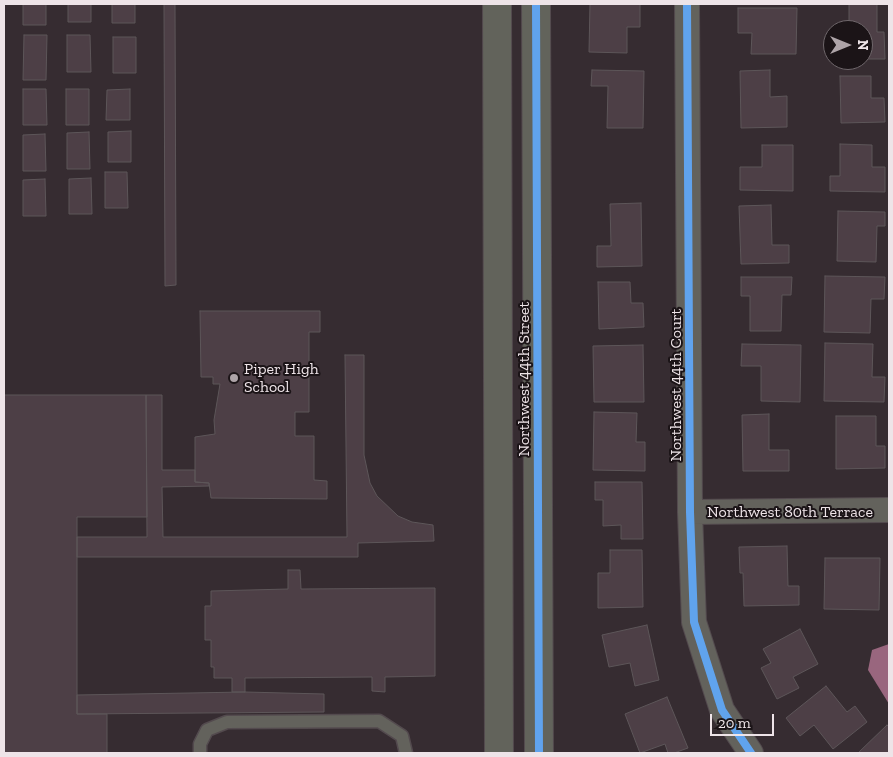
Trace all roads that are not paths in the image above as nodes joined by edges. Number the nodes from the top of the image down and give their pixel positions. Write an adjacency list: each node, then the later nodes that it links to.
1 (496, 4): 8 (street, Northwest 44th Street)
2 (536, 4): 9 (street, Northwest 44th Street)
3 (687, 4): 5 (street, Northwest 44th Court)
4 (889, 510): 5 (street, Northwest 80th Terrace)
5 (690, 512): 10 (street, Northwest 44th Court)
6 (200, 753): 7 (lane)
7 (406, 753)
8 (499, 753)
9 (539, 753)
10 (751, 753)

